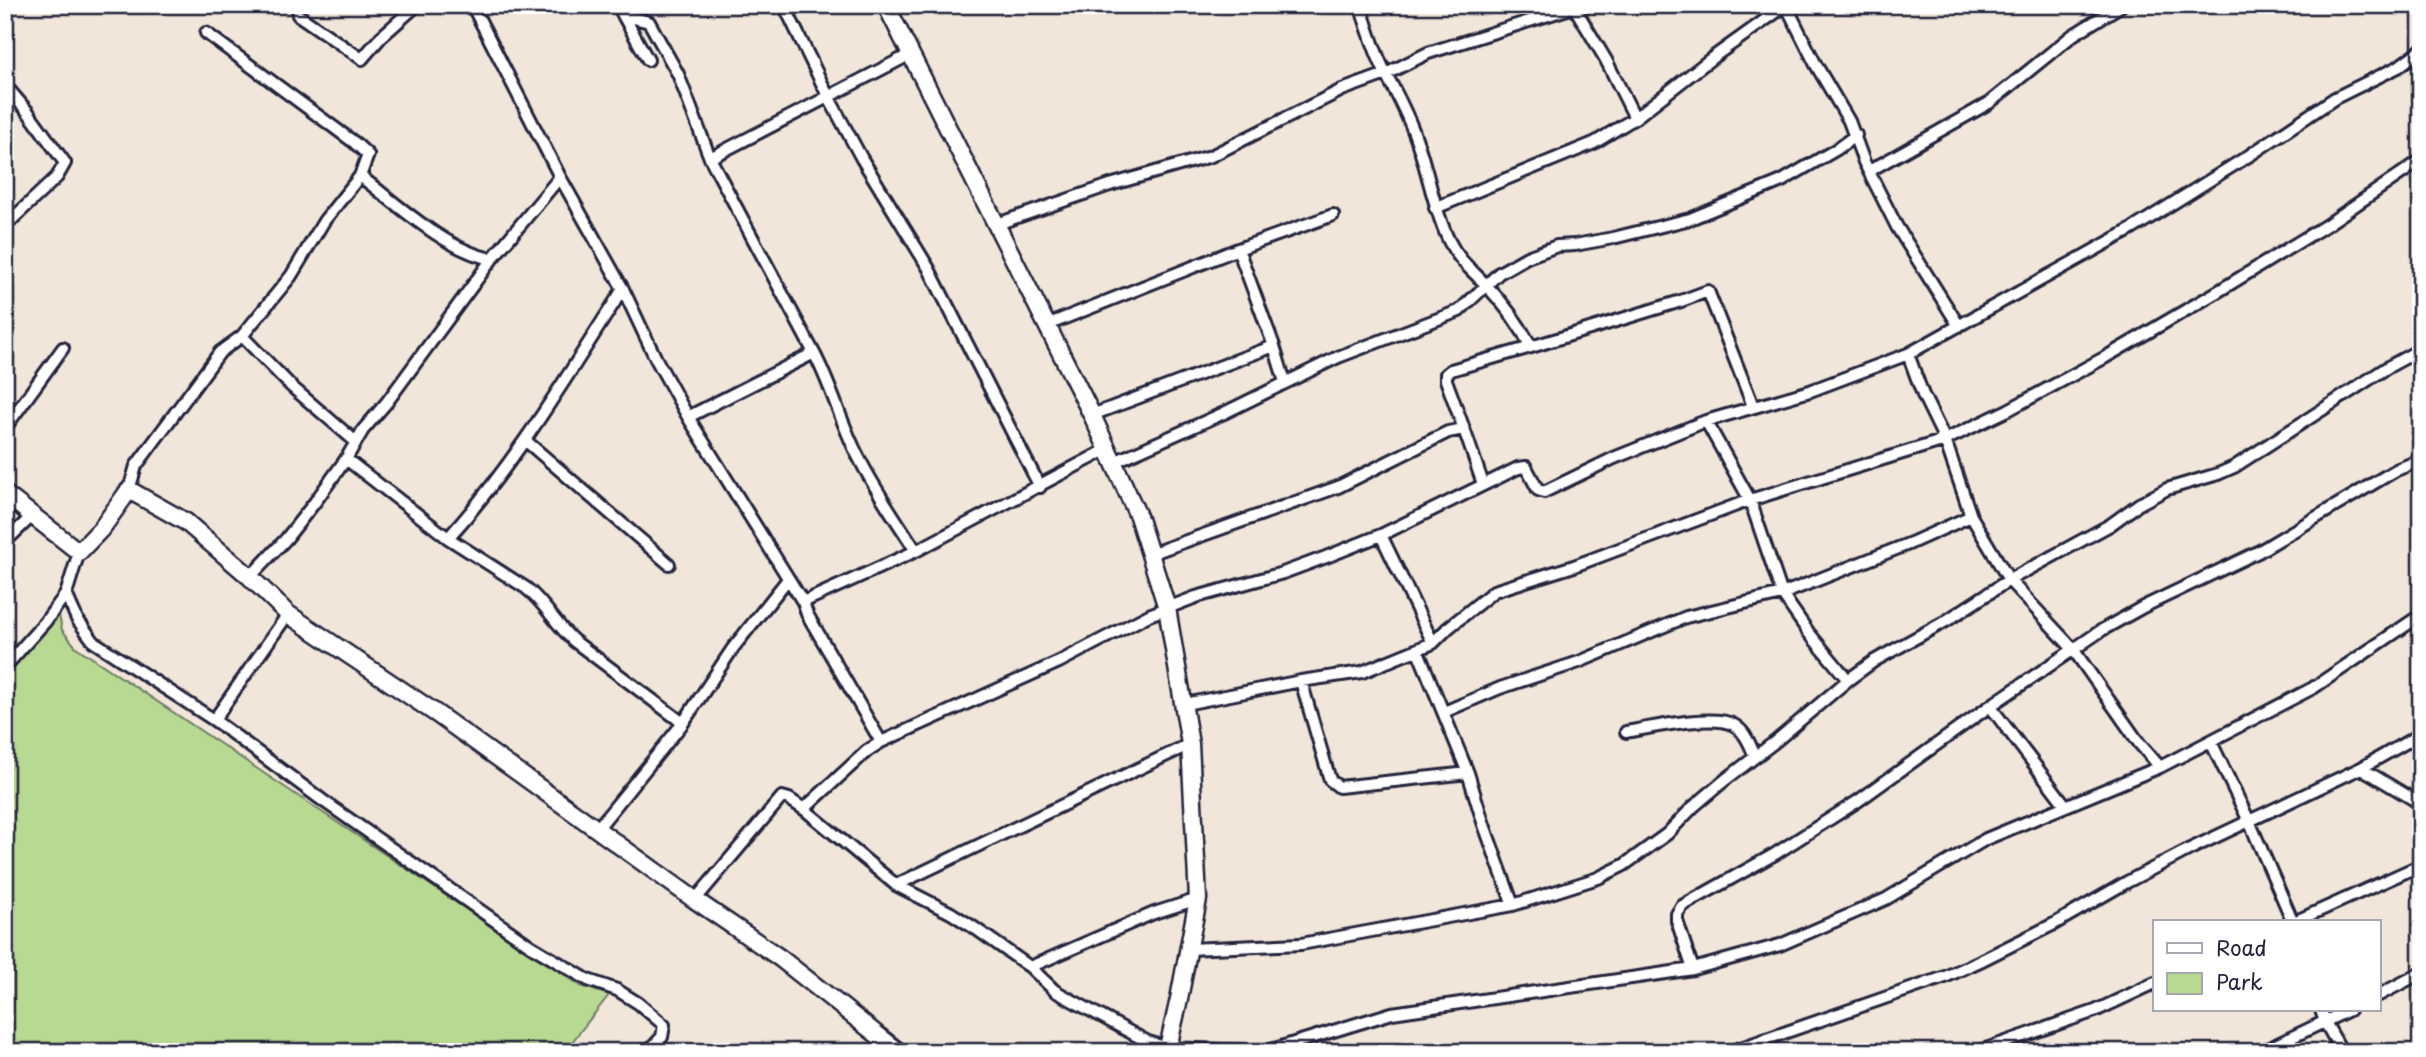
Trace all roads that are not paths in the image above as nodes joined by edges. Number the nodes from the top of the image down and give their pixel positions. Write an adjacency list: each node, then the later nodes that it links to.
1 (417, 5): 9 (street)
2 (472, 5): 23 (street)
3 (785, 5): 16 (street)
4 (886, 5): 12 (main road)
5 (1360, 5): 14 (street)
6 (2122, 5): 21 (street)
7 (1576, 6): 14 (street); 17 (street)
8 (621, 10): 13 (street); 19 (street)
9 (298, 15)
10 (205, 33): 22 (street)
11 (2421, 50): 33 (street)
12 (911, 54): 16 (street); 26 (main road)
13 (648, 60)
14 (1386, 74): 24 (street); 26 (street)
15 (5, 85): 27 (street)
16 (829, 98): 19 (street); 55 (street)
17 (1635, 118): 18 (street); 24 (street)
18 (1856, 135): 21 (street); 30 (street)
19 (710, 159): 39 (street)
20 (2421, 160): 48 (street)
21 (1869, 171): 33 (street)
22 (360, 176): 29 (street); 34 (street)
23 (560, 177): 29 (street); 31 (street)
24 (1435, 208): 30 (street)
25 (1334, 215): 28 (street)
26 (997, 224): 32 (main road)
27 (5, 226)
28 (1238, 249): 32 (street); 35 (street)
29 (492, 259): 50 (street)
30 (1486, 285): 36 (street); 41 (street)
31 (623, 289): 44 (street); 49 (street)
32 (1047, 326): 43 (main road)
33 (1959, 326): 40 (street)
34 (242, 336): 50 (street); 56 (street)
35 (1274, 346): 41 (street); 43 (street)
36 (1531, 347): 42 (street); 47 (street)
37 (63, 348): 46 (street)
38 (2421, 349): 70 (street)
39 (814, 353): 44 (street); 64 (street)
40 (1908, 354): 42 (street); 48 (street)
41 (1284, 382): 51 (street)
42 (1754, 406): 45 (street)
43 (1092, 415): 51 (main road)
44 (688, 417): 69 (street)
45 (1706, 421): 54 (street); 58 (street)
46 (5, 428)
47 (1464, 429): 54 (street); 66 (street)
48 (1945, 440): 58 (street); 60 (street)
49 (526, 441): 62 (street); 67 (street)
50 (356, 442): 52 (street)
51 (1111, 455): 55 (street); 66 (main road)
52 (346, 459): 62 (street); 68 (street)
53 (2421, 460): 78 (street)
54 (1483, 484): 61 (street)
55 (1040, 487): 64 (street)
56 (129, 490): 65 (main road); 68 (main road)
57 (5, 494): 59 (main road)
58 (1750, 500): 72 (street); 77 (street)
59 (32, 516): 63 (street); 65 (main road)
60 (1971, 516): 70 (street); 72 (street)
61 (1381, 535): 74 (street); 77 (street)
62 (448, 538): 87 (street)
63 (5, 542)
64 (916, 551): 73 (street)
65 (79, 552): 71 (street)
66 (1150, 554): 74 (main road)
67 (669, 564)
68 (250, 577): 75 (main road)
69 (788, 579): 73 (street); 87 (street)
70 (2009, 580): 78 (street); 81 (street)
71 (66, 594): 80 (street); 86 (street)
72 (1782, 594): 81 (street); 85 (street)
73 (803, 602): 90 (street)
74 (1167, 608): 83 (main road); 90 (street)
75 (288, 614): 86 (street); 101 (main road)
76 (2421, 615): 91 (street)
77 (1433, 643): 79 (street)
78 (2073, 649): 84 (street); 94 (street)
79 (1418, 651): 82 (street); 85 (street)
80 (5, 667)
81 (1847, 680): 93 (street)
82 (1301, 681): 83 (street); 96 (street)
83 (1185, 704): 92 (main road)
84 (1990, 706): 98 (street); 111 (street)
85 (1444, 712): 96 (street)
86 (214, 720): 120 (street)
87 (683, 723): 101 (street)
88 (1626, 732): 93 (street)
89 (2421, 734): 95 (street)
90 (881, 742): 99 (street)
91 (2211, 742): 94 (street); 100 (street)
92 (1190, 744): 103 (street); 104 (main road)
93 (1755, 757): 106 (street)
94 (2160, 767): 98 (street)
95 (2361, 768): 97 (street); 100 (street)
96 (1468, 773): 106 (street)
97 (2421, 804)
98 (2066, 806): 111 (street)
99 (804, 809): 103 (street); 105 (street)
100 (2249, 821): 107 (street); 122 (street)
101 (597, 829): 105 (main road)
102 (2421, 865): 108 (street)
103 (896, 885): 110 (street)
104 (1198, 899): 109 (main road); 110 (street)
105 (695, 900): 121 (main road)
106 (1513, 905): 109 (street)
107 (2293, 920)
108 (2298, 920)
109 (1189, 949): 118 (main road)
110 (1030, 967): 118 (street)
111 (1693, 969): 119 (street)
112 (2421, 973): 114 (street)
113 (2153, 984): 123 (street)
114 (2380, 994)
115 (2322, 1012): 117 (street)
116 (2345, 1012): 117 (street)
117 (2325, 1022): 124 (street); 125 (street)
118 (1167, 1050): 119 (street)
119 (1270, 1051)
120 (648, 1052)
121 (899, 1052)
122 (1729, 1052)
123 (1977, 1052)
124 (2261, 1052)
125 (2342, 1052)

